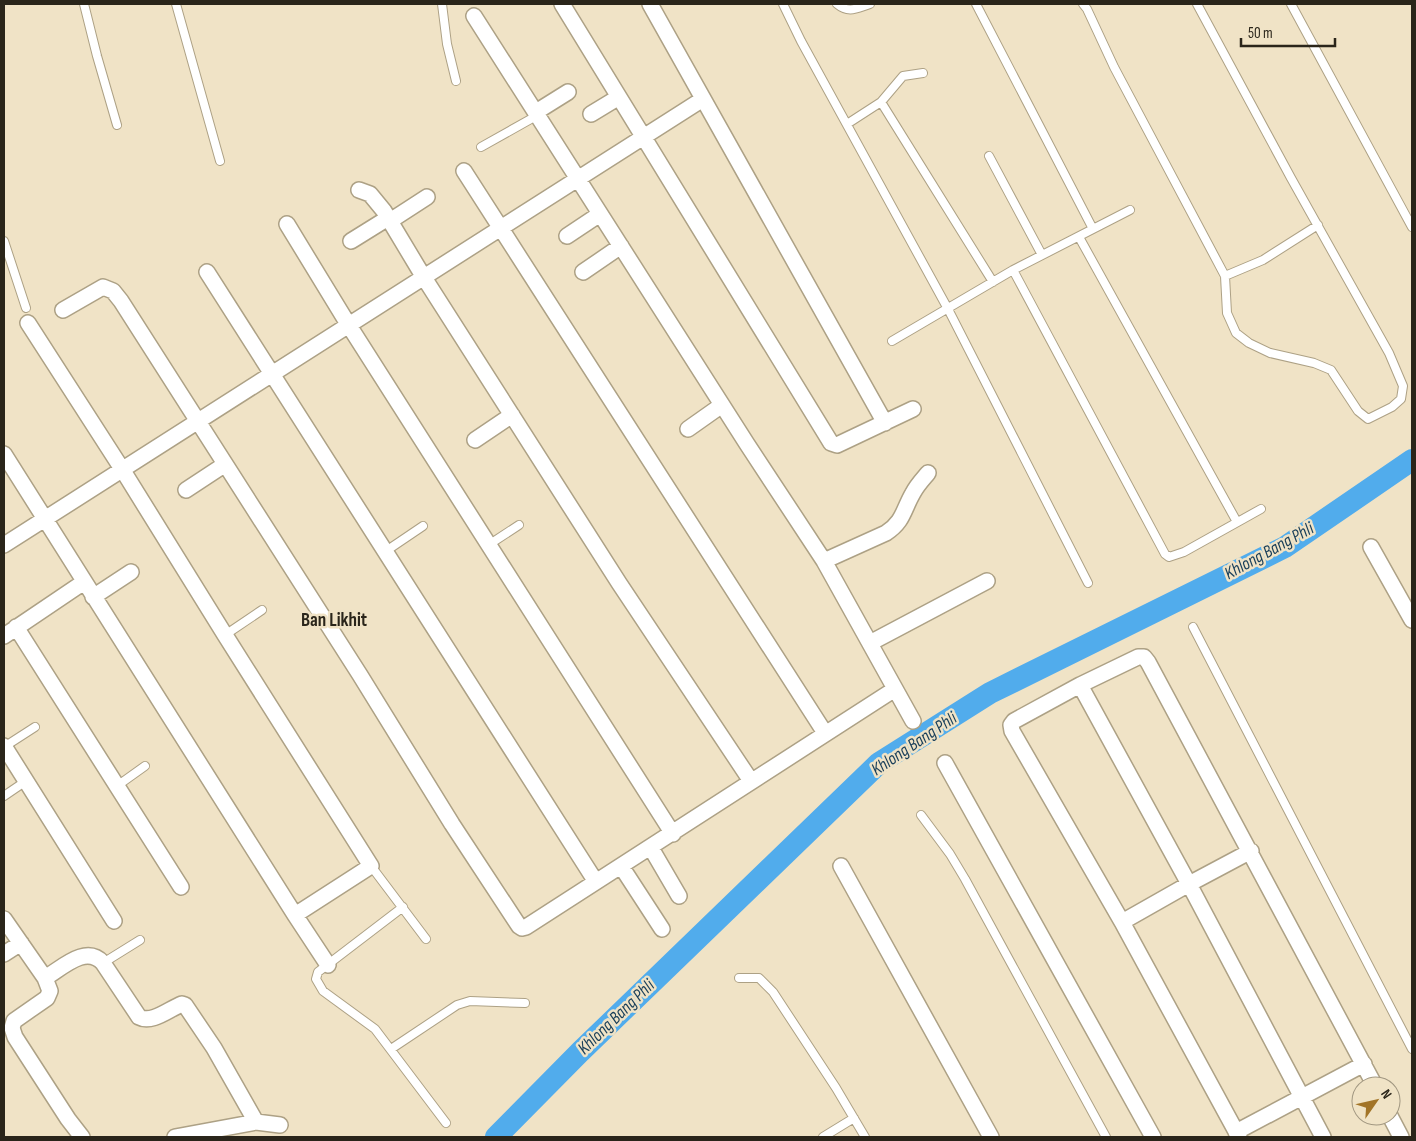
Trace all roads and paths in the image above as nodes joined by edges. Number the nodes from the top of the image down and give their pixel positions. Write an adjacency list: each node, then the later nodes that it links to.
1 (84, 4): 23 (lane)
2 (176, 4): 27 (lane)
3 (442, 4): 15 (lane)
4 (562, 4): 17 (street)
5 (650, 4): 18 (street)
6 (783, 4): 22 (lane)
7 (837, 4): 8 (lane)
8 (870, 4)
9 (976, 4): 41 (lane)
10 (1197, 4): 38 (lane)
11 (1291, 4): 34 (lane)
12 (1087, 5): 53 (lane)
13 (474, 16): 20 (street)
14 (923, 73): 19 (lane)
15 (456, 81)
16 (568, 92): 20 (street)
17 (619, 97): 21 (street); 24 (street)
18 (703, 99): 24 (street); 65 (street)
19 (881, 102): 22 (lane); 54 (lane)
20 (537, 113): 25 (lane); 29 (street)
21 (592, 114)
22 (847, 124): 55 (lane)
23 (117, 126)
24 (643, 136): 29 (street); 65 (street)
25 (481, 147)
26 (989, 156): 48 (lane)
27 (220, 161)
28 (464, 171): 39 (street)
29 (578, 178): 35 (street); 39 (street)
30 (359, 190): 36 (street)
31 (428, 197): 36 (street)
32 (1412, 209): 34 (lane)
33 (1130, 210): 41 (lane)
34 (1404, 213): 40 (lane)
35 (600, 214): 42 (street); 46 (street)
36 (389, 219): 45 (street); 52 (street)
37 (287, 224): 58 (street)
38 (1318, 225): 53 (lane); 53 (lane)
39 (500, 227): 52 (street); 98 (street)
40 (1412, 227)
41 (1093, 229): 43 (lane)
42 (567, 236)
43 (1079, 237): 48 (lane); 75 (lane)
44 (4, 241): 47 (lane)
45 (352, 241)
46 (621, 246): 51 (street); 61 (street)
47 (5, 254): 57 (lane)
48 (1042, 255): 49 (lane)
49 (1013, 270): 54 (lane); 75 (lane)
50 (207, 272): 60 (street)
51 (583, 272)
52 (423, 276): 58 (street); 63 (street)
53 (1225, 276)
54 (993, 282): 55 (lane)
55 (948, 309): 59 (lane); 86 (lane)
56 (63, 310): 64 (street)
57 (27, 315): 70 (street)
58 (348, 324): 60 (street); 78 (street)
59 (892, 341)
60 (272, 373): 64 (street); 81 (street)
61 (722, 405): 66 (street); 82 (street)
62 (913, 409): 65 (street)
63 (512, 415): 67 (street); 103 (street)
64 (196, 422): 69 (street); 70 (street)
65 (885, 423)
66 (688, 429)
67 (474, 440)
68 (4, 454): 74 (street)
69 (224, 465): 72 (street); 113 (street)
70 (122, 469): 74 (street); 92 (street)
71 (928, 473): 82 (street)
72 (186, 490)
73 (1261, 508): 75 (lane)
74 (45, 518): 79 (street); 85 (street)
75 (1237, 522)
76 (520, 525): 78 (lane)
77 (423, 526): 81 (lane)
78 (490, 544): 107 (street)
79 (4, 545)
80 (1371, 547): 89 (street)
81 (386, 551): 113 (street)
82 (824, 561): 93 (street)
83 (132, 572): 87 (street)
84 (987, 581): 93 (street)
85 (84, 582): 87 (street); 91 (street)
86 (1088, 584)
87 (93, 597): 118 (street)
88 (262, 610): 92 (lane)
89 (1412, 620)
90 (1193, 627): 133 (lane)
91 (10, 631): 104 (street)
92 (225, 635): 110 (street)
93 (870, 643): 95 (street)
94 (1080, 685): 109 (street); 114 (street); 121 (street)
95 (895, 690): 96 (street); 98 (street)
96 (913, 721)
97 (35, 727): 99 (lane)
98 (825, 733): 103 (street)
99 (4, 746): 102 (street)
100 (945, 763): 148 (street)
101 (145, 766): 104 (lane)
102 (26, 781): 105 (lane); 120 (street)
103 (751, 781): 107 (street)
104 (117, 786): 115 (street)
105 (4, 796)
106 (921, 815): 147 (lane)
107 (673, 834): 108 (street)
108 (651, 848): 111 (street); 116 (street)
109 (1251, 852): 114 (street); 134 (street)
110 (371, 866): 117 (lane); 118 (street)
111 (621, 866): 113 (street); 122 (street)
112 (841, 866): 146 (street)
113 (596, 882)
114 (1188, 884): 121 (street); 136 (street)
115 (181, 886)
116 (679, 896)
117 (403, 907): 123 (lane); 128 (lane)
118 (295, 915): 128 (street)
119 (4, 919): 125 (street)
120 (114, 921)
121 (1122, 922): 141 (street)
122 (662, 929)
123 (426, 938)
124 (140, 940): 127 (lane)
125 (20, 943): 126 (street); 129 (street)
126 (4, 954)
127 (104, 963): 129 (street); 138 (street)
128 (328, 965): 132 (lane)
129 (45, 978): 142 (street)
130 (739, 978): 137 (lane)
131 (525, 1003): 132 (lane)
132 (391, 1049): 139 (lane)
133 (1412, 1049)
134 (1364, 1064): 135 (street); 136 (street)
135 (1370, 1076)
136 (1302, 1097): 141 (street); 149 (street)
137 (854, 1118): 144 (lane); 145 (lane)
138 (256, 1122): 140 (street); 143 (street)
139 (446, 1123)
140 (280, 1125)
141 (1238, 1135)
142 (82, 1137)
143 (174, 1137)
144 (823, 1137)
145 (865, 1137)
146 (991, 1137)
147 (1106, 1137)
148 (1153, 1137)
149 (1323, 1137)

